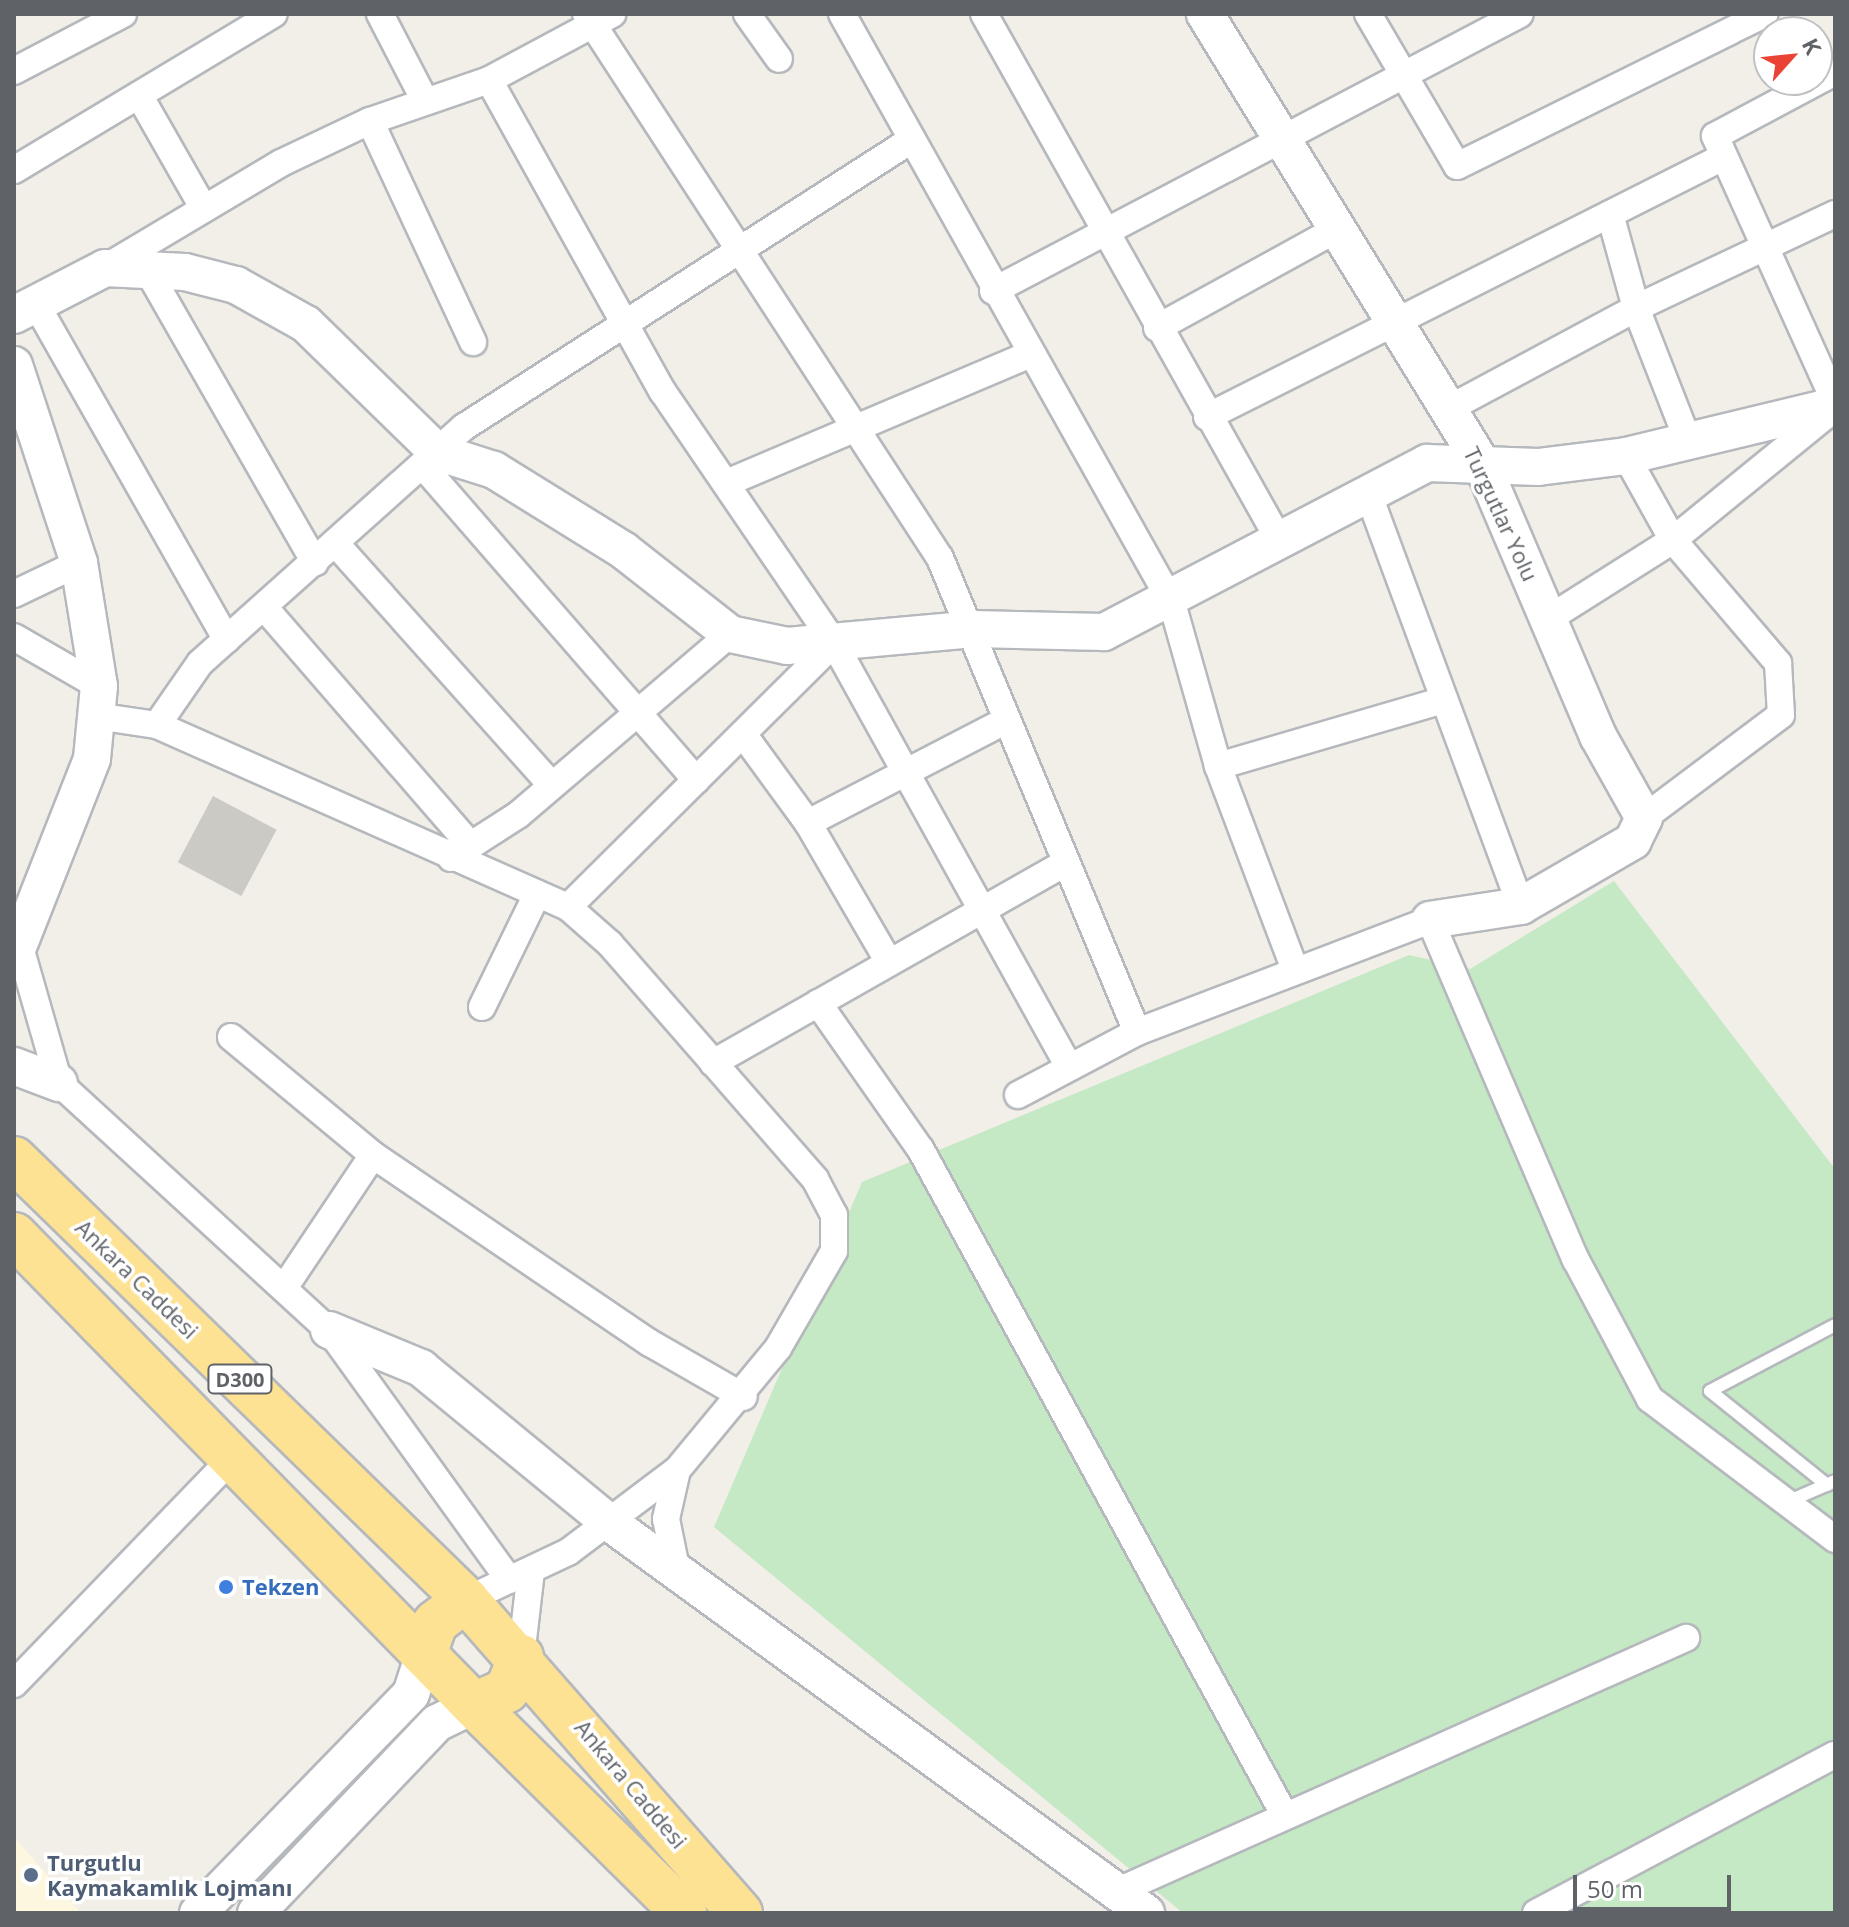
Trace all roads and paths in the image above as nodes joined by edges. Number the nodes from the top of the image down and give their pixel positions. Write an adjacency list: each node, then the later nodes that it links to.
1 (123, 14): 13 (street)
2 (274, 14): 17 (street)
3 (380, 14): 18 (street)
4 (747, 14): 12 (street)
5 (842, 14): 21 (street)
6 (984, 14): 28 (street)
7 (1205, 14): 20 (street, Turgutlar Yolu)
8 (1368, 14): 14 (street)
9 (1520, 14): 14 (street)
10 (1764, 14): 14 (street)
11 (597, 18): 16 (street); 29 (street)
12 (779, 59)
13 (14, 71)
14 (1403, 72): 20 (street)
15 (1835, 72): 22 (street)
16 (489, 80): 18 (street); 36 (street)
17 (139, 95): 23 (street); 24 (street)
18 (424, 99): 19 (street)
19 (370, 121): 24 (street); 39 (street)
20 (1281, 138): 27 (street, Turgutlar Yolu); 28 (street)
21 (911, 140): 29 (street); 33 (street)
22 (1721, 158): 25 (street); 30 (street)
23 (14, 170)
24 (204, 209): 31 (street)
25 (1610, 214): 34 (street); 37 (street)
26 (1835, 214): 30 (street)
27 (1337, 229): 37 (street, Turgutlar Yolu); 38 (street)
28 (1106, 236): 33 (street); 38 (street)
29 (741, 246): 36 (street); 46 (street)
30 (1766, 248): 34 (street); 42 (street)
31 (105, 268): 32 (street); 35 (street)
32 (148, 271): 49 (street); 57 (street)
33 (993, 291): 40 (street)
34 (1636, 308): 43 (street); 47 (street)
35 (25, 310): 65 (street)
36 (624, 320): 49 (street); 51 (street)
37 (1394, 323): 43 (street, Turgutlar Yolu); 45 (street)
38 (1157, 328): 45 (street)
39 (473, 342)
40 (1028, 355): 46 (street); 59 (street)
41 (14, 365): 44 (street)
42 (1835, 405): 47 (street); 54 (street)
43 (1448, 409): 50 (street, Turgutlar Yolu)
44 (20, 411): 56 (street)
45 (1207, 417): 53 (street)
46 (853, 424): 51 (street); 62 (street)
47 (1688, 441): 48 (street)
48 (1626, 456): 50 (street); 54 (street)
49 (430, 460): 55 (street); 63 (street); 69 (street)
50 (1482, 464): 52 (street); 61 (street, Turgutlar Yolu)
51 (729, 482): 66 (street)
52 (1368, 493): 53 (street); 67 (street)
53 (1278, 538): 59 (street)
54 (1673, 540): 61 (street); 77 (street)
55 (336, 544): 57 (street); 76 (street)
56 (79, 563): 58 (street); 68 (street)
57 (315, 563): 60 (street)
58 (14, 594)
59 (1172, 603): 62 (street); 73 (street)
60 (264, 607): 65 (street); 79 (street)
61 (1548, 619): 77 (street, Turgutlar Yolu)
62 (973, 629): 66 (street); 70 (street)
63 (730, 634): 66 (street); 69 (street)
64 (14, 637): 68 (street)
65 (227, 640): 71 (street)
66 (834, 643): 72 (street); 74 (street)
67 (1444, 700): 73 (street); 83 (street)
68 (98, 701): 71 (street); 82 (street)
69 (636, 713): 75 (street); 76 (street)
70 (1007, 720): 74 (street); 80 (street)
71 (157, 725): 79 (street)
72 (743, 734): 75 (street); 78 (street)
73 (1218, 766): 89 (street)
74 (901, 770): 78 (street); 85 (street)
75 (696, 780): 84 (street)
76 (552, 786): 79 (street)
77 (1644, 818): 83 (street)
78 (808, 823): 88 (street)
79 (461, 852): 81 (street)
80 (1062, 865): 85 (street); 92 (street)
81 (537, 894): 84 (street); 91 (street)
82 (24, 902): 87 (street)
83 (1521, 906): 86 (street)
84 (568, 907): 94 (street)
85 (978, 909): 88 (street); 96 (street)
86 (1430, 920): 89 (street); 109 (street)
87 (17, 952): 97 (street)
88 (887, 959): 90 (street)
89 (1295, 970): 92 (street)
90 (818, 1003): 94 (street); 121 (street)
91 (482, 1007)
92 (1137, 1032): 96 (street)
93 (231, 1037): 99 (street)
94 (713, 1063): 105 (street)
95 (14, 1066): 97 (street)
96 (1068, 1066): 98 (street)
97 (59, 1083): 102 (street)
98 (1018, 1095)
99 (373, 1155): 102 (street); 105 (street)
100 (14, 1159): 114 (highway, Ankara Caddesi / D300)
101 (14, 1235): 106 (highway, Ankara Caddesi / D300)
102 (284, 1288): 104 (street)
103 (1835, 1325): 108 (lane)
104 (329, 1330): 110 (street); 113 (street)
105 (744, 1397): 107 (street)
106 (234, 1456): 116 (highway, Ankara Caddesi / D300); 118 (street)
107 (677, 1470): 110 (street); 112 (street)
108 (1831, 1483): 109 (lane)
109 (1785, 1503): 111 (street)
110 (610, 1523): 112 (street); 113 (street)
111 (1835, 1539)
112 (676, 1568): 122 (street)
113 (520, 1575): 114 (street); 117 (street)
114 (466, 1600): 116 (highway); 117 (highway, Ankara Caddesi / D300)
115 (1686, 1638): 121 (street)
116 (424, 1654): 119 (highway, Ankara Caddesi / D300); 123 (street)
117 (521, 1657): 119 (highway); 126 (highway, Ankara Caddesi / D300)
118 (14, 1684)
119 (474, 1705): 124 (street); 125 (highway, Ankara Caddesi / D300)
120 (1835, 1755): 128 (street)
121 (1285, 1816): 122 (street)
122 (1118, 1891): 127 (street)
123 (198, 1913)
124 (256, 1913)
125 (684, 1913)
126 (740, 1913)
127 (1146, 1913)
128 (1536, 1913)

